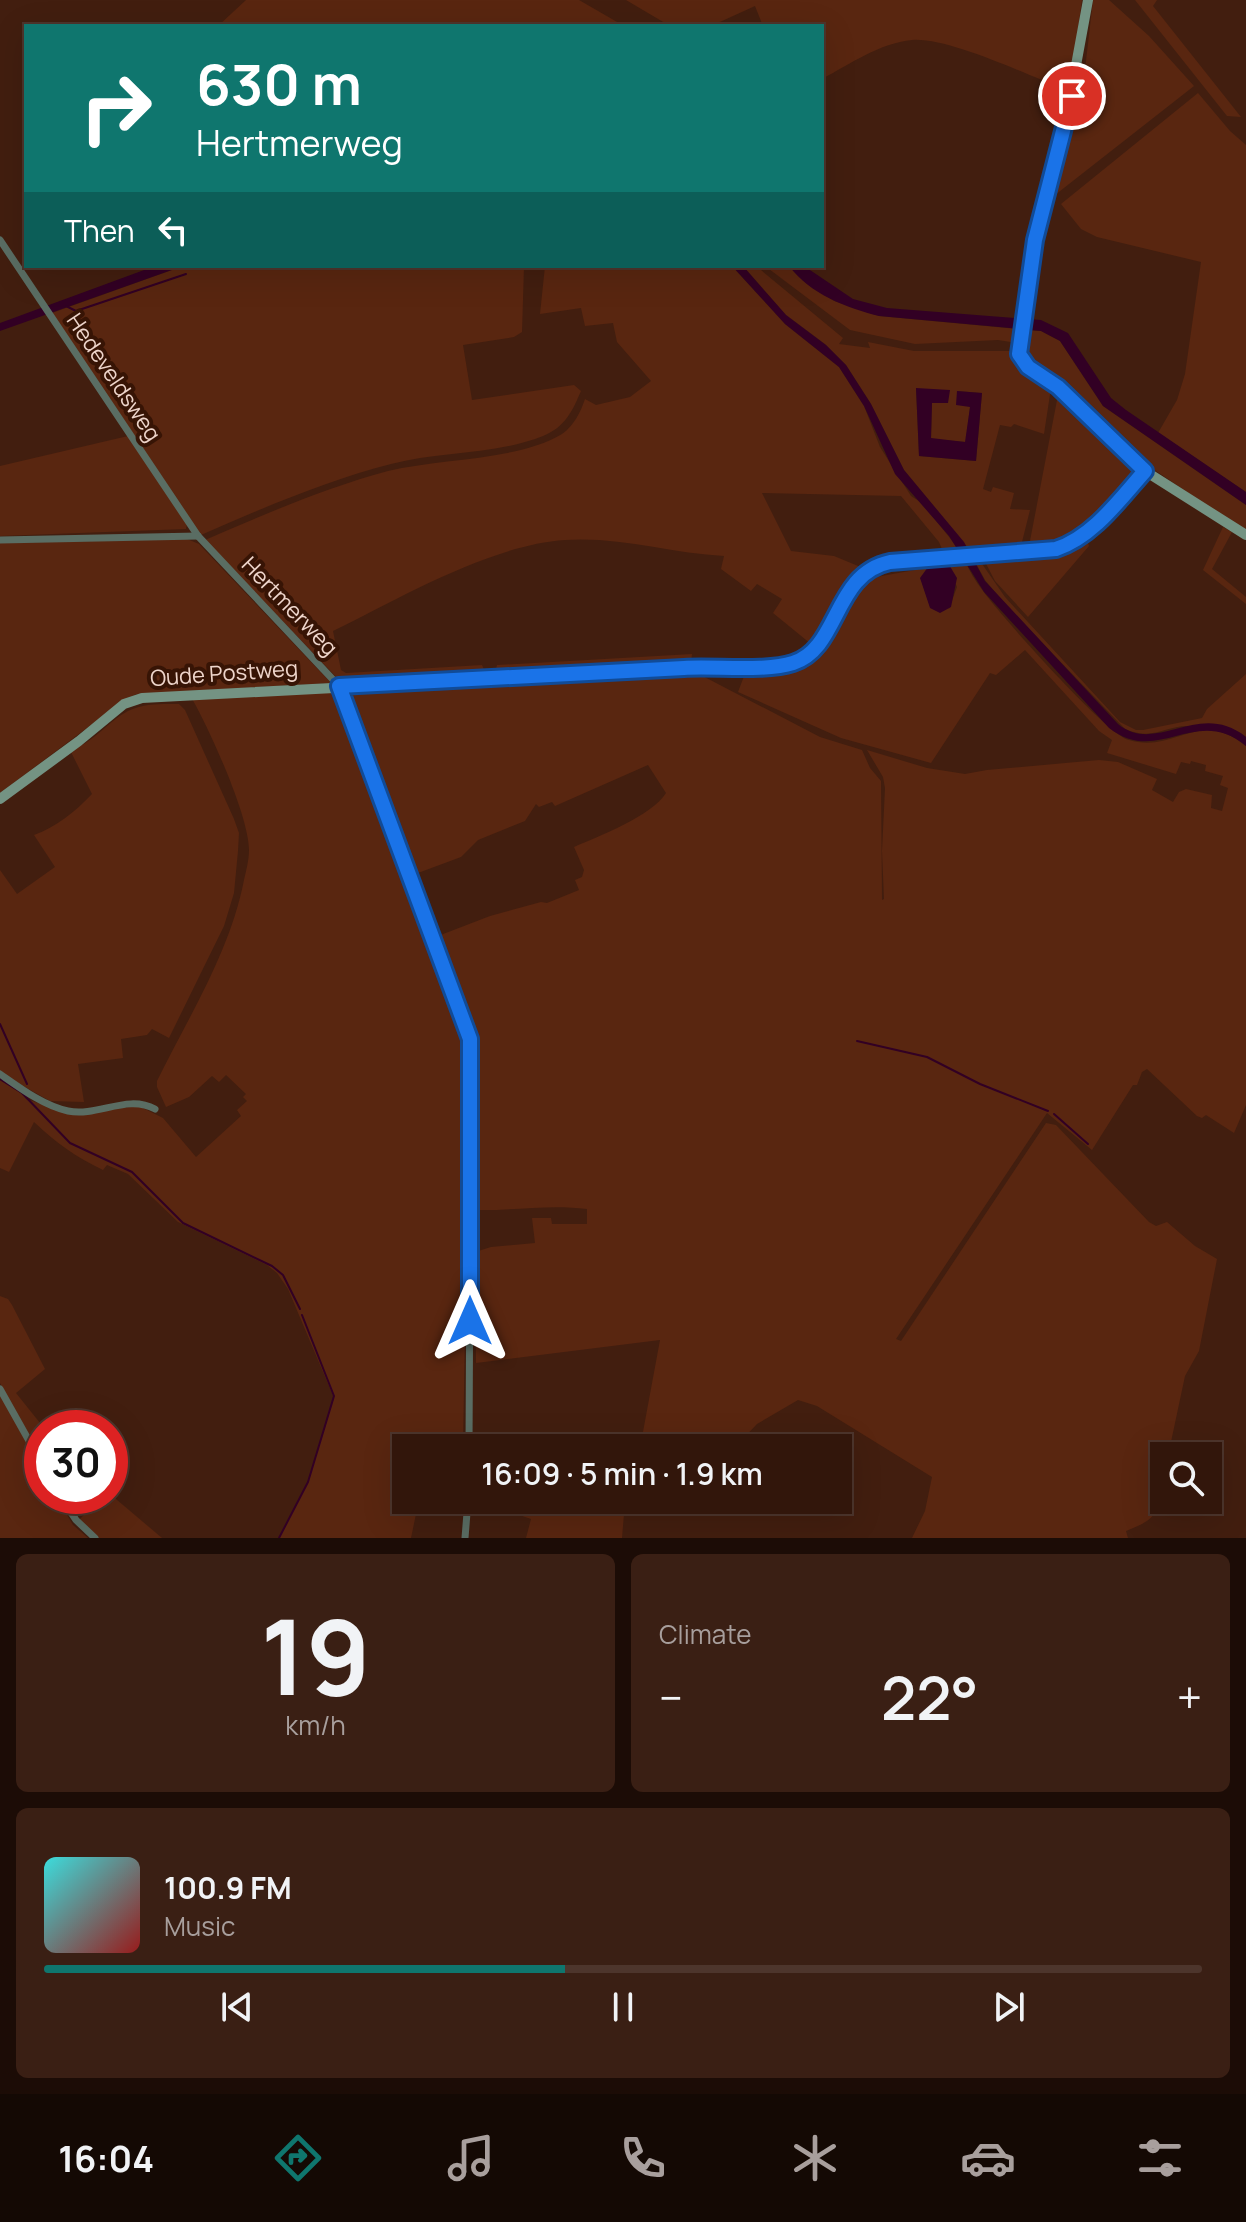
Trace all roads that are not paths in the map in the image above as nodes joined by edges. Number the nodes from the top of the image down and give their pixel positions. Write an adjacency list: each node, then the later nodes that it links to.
1 (1088, 0): 3 (street)
2 (0, 240): 5 (street, Hedeveldsweg)
3 (1145, 471): 4 (street); 7 (street, Hertmerweg)
4 (1246, 535)
5 (198, 536): 6 (street); 7 (street, Hertmerweg)
6 (0, 540)
7 (339, 686): 8 (street, Oude Postweg); 13 (street)
8 (0, 799)
9 (0, 1074): 10 (street)
10 (155, 1109)
11 (0, 1389): 12 (street)
12 (24, 1432)
13 (469, 1434)
14 (72, 1514): 16 (street)
15 (467, 1514): 17 (street)
16 (95, 1538)
17 (465, 1538)

